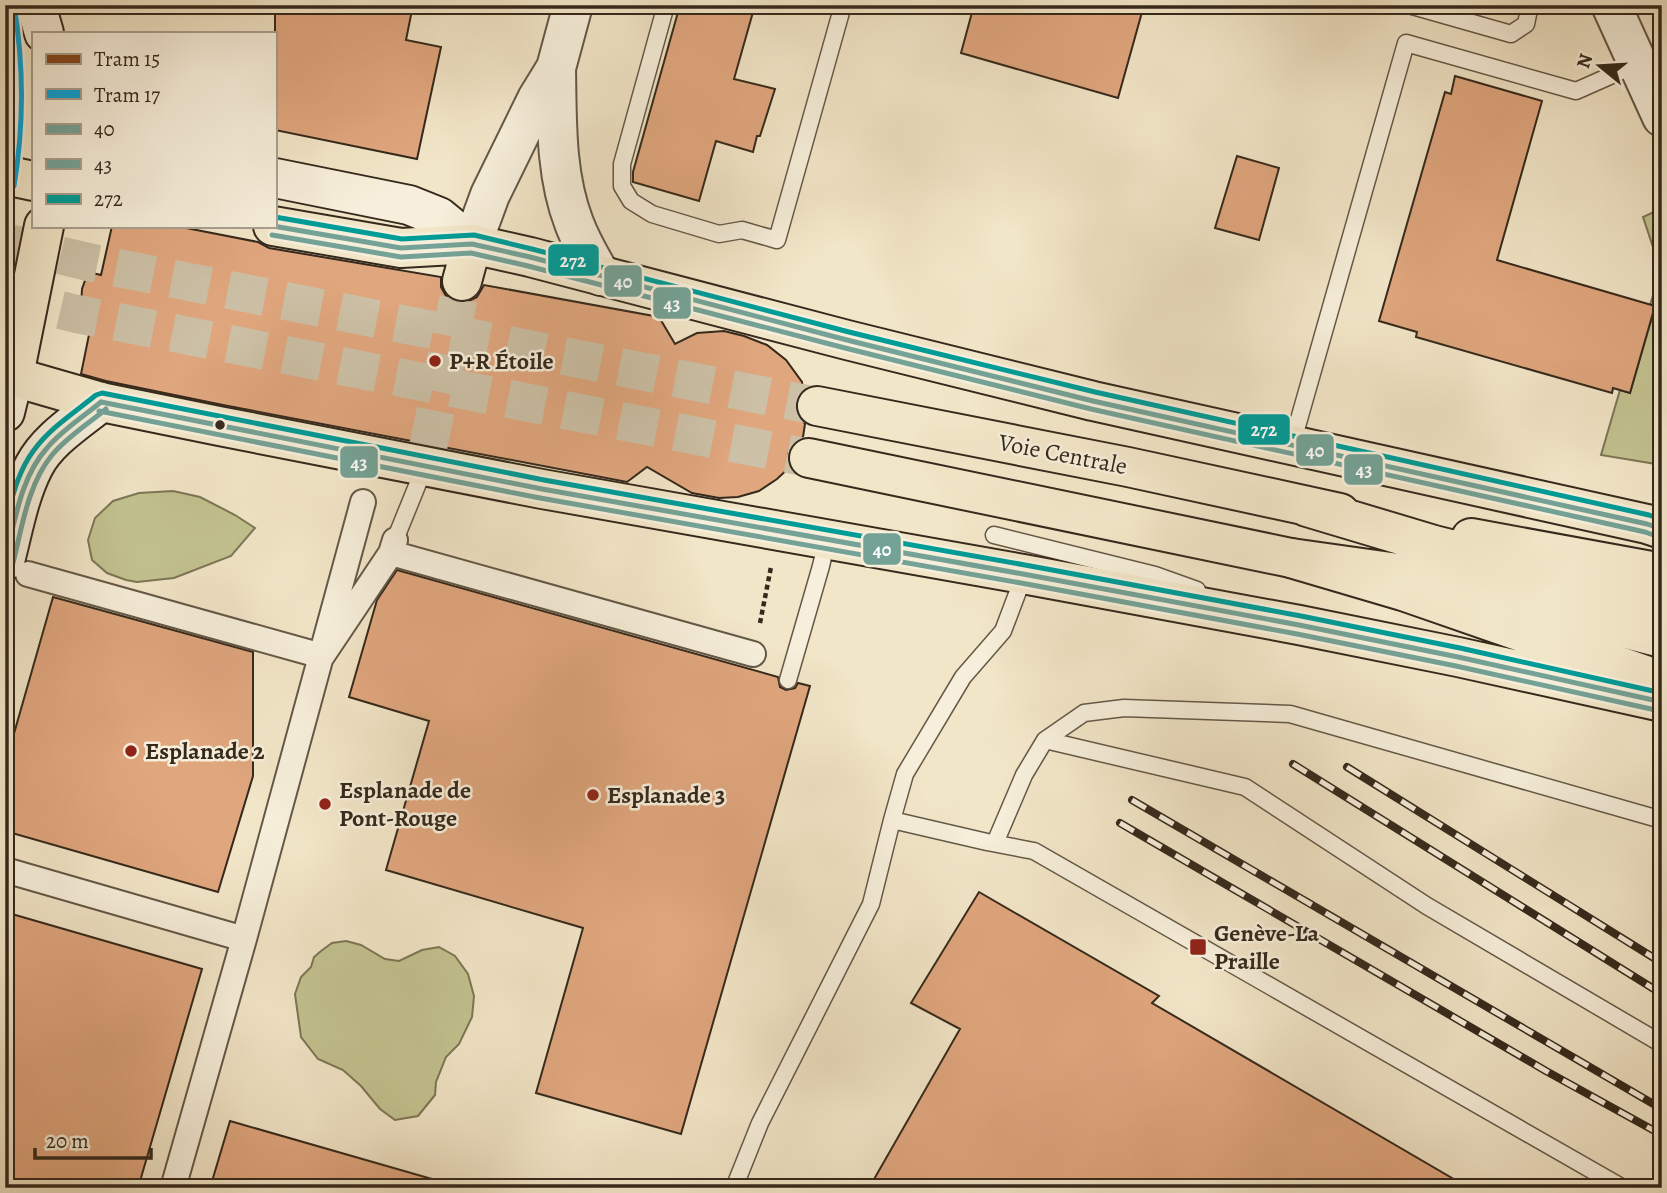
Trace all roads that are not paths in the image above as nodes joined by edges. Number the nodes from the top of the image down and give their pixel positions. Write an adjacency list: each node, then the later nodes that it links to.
1 (36, 5): 8 (street)
2 (573, 5): 10 (street)
3 (666, 5): 4 (lane)
4 (843, 5)
5 (1409, 5): 6 (lane)
6 (1530, 5)
7 (1611, 5): 9 (street)
8 (44, 32)
9 (1637, 64): 11 (street); 24 (lane)
10 (556, 68): 17 (street); 18 (street)
11 (1662, 117)
12 (5, 175): 14 (main road)
13 (276, 178): 17 (street)
14 (32, 181)
15 (276, 227): 17 (main road)
16 (44, 228): 20 (main road)
17 (472, 244): 18 (main road); 19 (main road)
18 (601, 276): 24 (main road)
19 (463, 281)
20 (10, 373): 21 (main road); 23 (street)
21 (101, 402): 25 (main road); 34 (street)
22 (817, 406): 28 (main road, Voie Centrale)
23 (5, 412)
24 (1292, 444): 29 (main road)
25 (427, 457): 31 (main road); 32 (lane)
26 (809, 458): 33 (main road)
27 (363, 502): 41 (street)
28 (1307, 507): 35 (main road); 37 (main road)
29 (1657, 525)
30 (994, 536): 38 (lane)
31 (827, 540): 36 (main road); 42 (lane)
32 (393, 546): 40 (street); 41 (street)
33 (1291, 558): 39 (main road); 43 (main road)
34 (17, 567): 41 (street)
35 (1662, 573)
36 (1023, 574): 38 (main road); 46 (lane)
37 (1662, 602)
38 (1299, 625): 44 (main road)
39 (1662, 638)
40 (753, 654)
41 (322, 656): 50 (street)
42 (788, 680)
43 (1662, 681)
44 (1662, 702)
45 (1045, 740): 47 (lane); 48 (lane); 51 (lane)
46 (892, 820): 48 (lane); 53 (lane)
47 (1662, 820)
48 (995, 843): 54 (lane)
49 (5, 870): 50 (street)
50 (244, 939): 52 (street)
51 (1662, 1044)
52 (173, 1188)
53 (734, 1188)
54 (1623, 1188)

